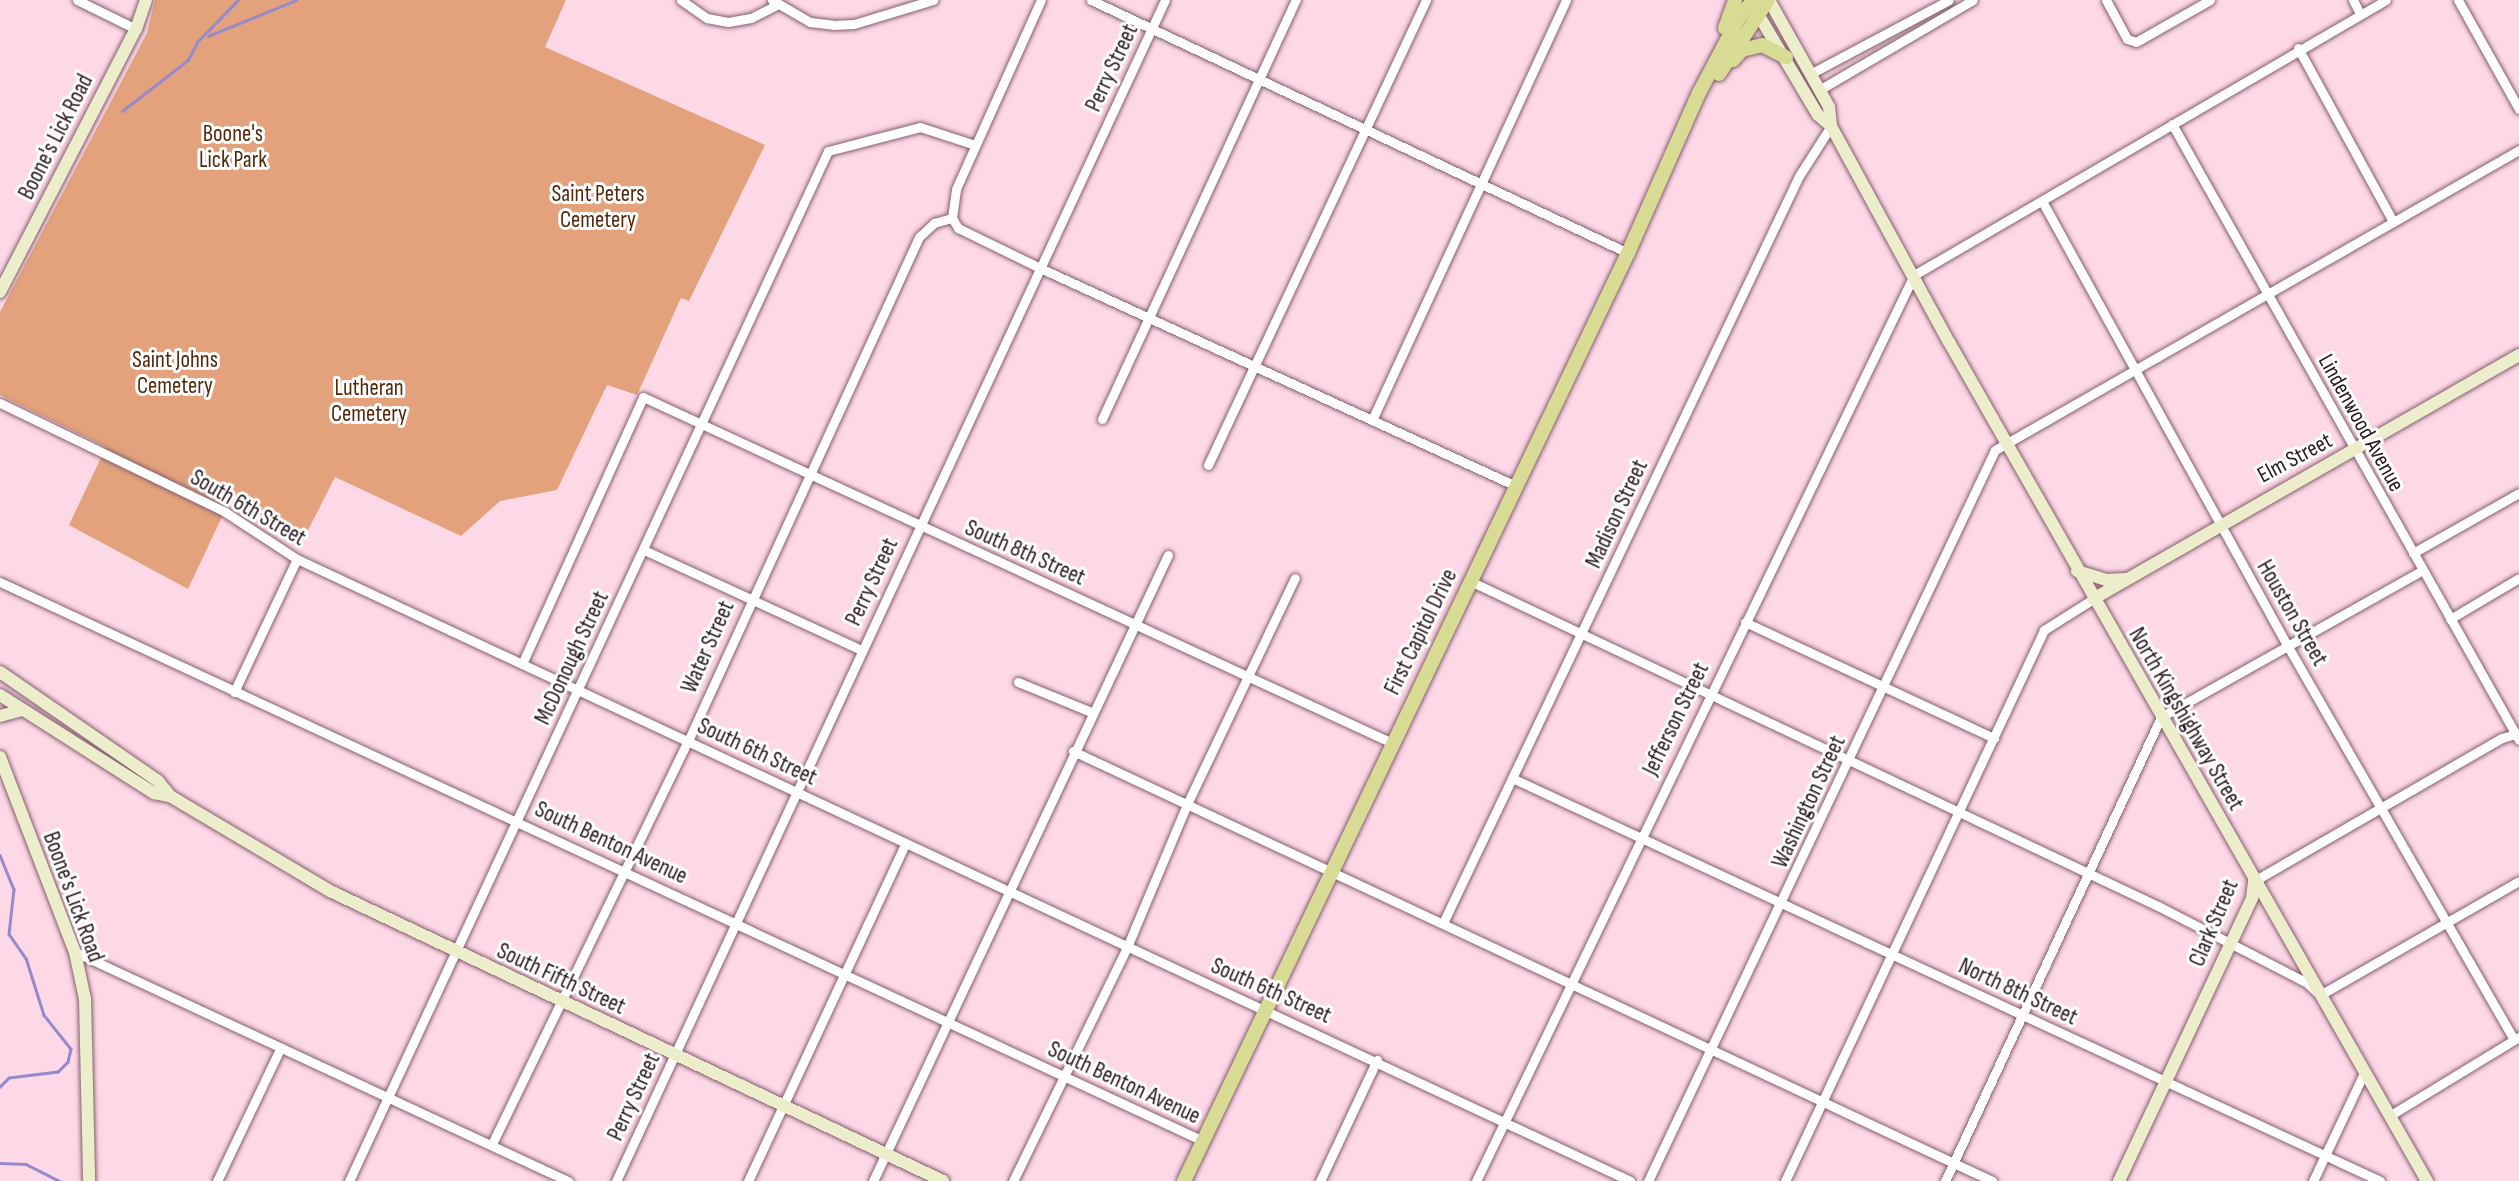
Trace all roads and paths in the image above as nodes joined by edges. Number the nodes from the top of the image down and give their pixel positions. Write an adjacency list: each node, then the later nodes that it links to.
1 (77, 0): 24 (street)
2 (146, 0): 24 (main road, Boone's Lick Road)
3 (681, 0): 20 (street)
4 (933, 0): 20 (street)
5 (1041, 0): 37 (street)
6 (1091, 0): 25 (street)
7 (1165, 0): 25 (street, Perry Street)
8 (1296, 0): 29 (street)
9 (1426, 0): 36 (street)
10 (1566, 0): 39 (street)
11 (1735, 0): 32 (main road)
12 (1768, 0): 21 (main road, First Capitol Drive); 28 (main road)
13 (1949, 0): 22 (street)
14 (1973, 0): 31 (street)
15 (2106, 0): 16 (street)
16 (2210, 0)
17 (2353, 0): 23 (street)
18 (2386, 0): 23 (street)
19 (2458, 0): 33 (street)
20 (774, 2)
21 (1756, 4): 27 (main road); 30 (main road, First Capitol Drive); 32 (main road, First Capitol Drive)
22 (1933, 4): 28 (street)
23 (2360, 14): 26 (street)
24 (136, 29): 46 (main road, Boone's Lick Road)
25 (1152, 29): 29 (street); 44 (street, Perry Street)
26 (2298, 48): 34 (street); 42 (street)
27 (1786, 57): 30 (main road); 35 (main road)
28 (1810, 74): 31 (main road)
29 (1259, 79): 36 (street); 48 (street)
30 (1714, 83): 32 (main road, First Capitol Drive)
31 (1819, 90): 35 (main road)
32 (1698, 98): 43 (main road, First Capitol Drive)
33 (2519, 109)
34 (2172, 124): 40 (street); 47 (street, Lindenwood Avenue)
35 (1831, 126): 45 (main road, North Kingshighway Street); 80 (street, Madison Street)
36 (1367, 129): 39 (street); 50 (street)
37 (975, 145): 41 (street); 55 (street, McDonough Street)
38 (2519, 150): 42 (street)
39 (1480, 181): 43 (street); 54 (street)
40 (2042, 201): 45 (street); 51 (street, Houston Street)
41 (953, 218): 44 (street); 59 (street, Water Street)
42 (2392, 220): 47 (street)
43 (1628, 253): 60 (main road, First Capitol Drive)
44 (1041, 268): 48 (street); 63 (street, Perry Street)
45 (1914, 275): 56 (main road, North Kingshighway Street); 78 (street, Jefferson Street)
46 (0, 292)
47 (2267, 295): 51 (street); 57 (street, Lindenwood Avenue)
48 (1149, 319): 50 (street); 53 (street)
49 (2519, 355): 57 (main road, Elm Street)
50 (1255, 367): 54 (street); 58 (street)
51 (2137, 368): 56 (street); 62 (street, Houston Street)
52 (0, 403): 67 (street, South 6th Street)
53 (1102, 419)
54 (1372, 419): 60 (street)
55 (702, 424): 59 (street, South 8th Street); 64 (street, McDonough Street); 83 (street, South 8th Street)
56 (2007, 444): 69 (main road, North Kingshighway Street); 88 (street, Washington Street)
57 (2354, 450): 62 (main road, Elm Street); 65 (street, Lindenwood Avenue)
58 (1208, 465)
59 (808, 474): 63 (street, South 8th Street); 75 (street, Water Street)
60 (1516, 486): 73 (main road, First Capitol Drive)
61 (2519, 493): 65 (street)
62 (2219, 523): 71 (main road, Elm Street); 81 (street, Houston Street)
63 (920, 526): 79 (street, South 8th Street); 82 (street, Perry Street)
64 (644, 550): 75 (street); 89 (street, McDonough Street)
65 (2413, 553): 68 (street, Lindenwood Avenue)
66 (1168, 555): 79 (street)
67 (297, 559): 83 (street, South 6th Street); 90 (street)
68 (2423, 570): 77 (street, Lindenwood Avenue); 81 (street)
69 (2077, 571): 71 (main road); 76 (main road, North Kingshighway Street)
70 (1295, 578): 85 (street)
71 (2127, 579): 76 (main road, Elm Street)
72 (2519, 579): 77 (street)
73 (1470, 581): 80 (street); 100 (main road, First Capitol Drive)
74 (0, 583): 90 (street, South Benton Avenue)
75 (751, 597): 82 (street); 99 (street, Water Street)
76 (2093, 599): 96 (main road, North Kingshighway Street); 98 (street)
77 (2450, 619): 97 (street, Lindenwood Avenue)
78 (1745, 622): 88 (street); 92 (street, Jefferson Street)
79 (1135, 624): 85 (street, South 8th Street); 94 (street)
80 (1580, 636): 92 (street); 104 (street, Madison Street)
81 (2287, 645): 96 (street); 108 (street, Houston Street)
82 (861, 650): 105 (street, Perry Street)
83 (522, 664): 89 (street, South 6th Street)
84 (0, 672): 86 (main road, South Fifth Street)
85 (1250, 677): 100 (street, South 8th Street); 107 (street)
86 (6, 681): 106 (main road, South Fifth Street)
87 (1018, 682): 94 (street)
88 (1884, 687): 98 (street); 103 (street, Washington Street)
89 (579, 691): 99 (street, South 6th Street); 110 (street, McDonough Street)
90 (234, 692): 110 (street, South Benton Avenue)
91 (0, 695): 93 (main road, South Fifth Street)
92 (1708, 695): 103 (street); 111 (street, Jefferson Street)
93 (24, 710): 95 (main road); 106 (main road, South Fifth Street)
94 (1091, 712): 101 (street)
95 (0, 716)
96 (2161, 717): 115 (street); 116 (main road, North Kingshighway Street)
97 (2518, 736): 108 (street, Clark Street)
98 (1994, 738): 109 (street)
99 (688, 741): 105 (street, South 6th Street); 113 (street, Water Street)
100 (1392, 743): 114 (main road, First Capitol Drive)
101 (1073, 751): 107 (street); 118 (street)
102 (0, 757): 125 (main road, Boone's Lick Road)
103 (1849, 761): 109 (street); 119 (street, Washington Street)
104 (1512, 778): 111 (street); 121 (street, Madison Street)
105 (796, 790): 112 (street, South 6th Street); 122 (street, Perry Street)
106 (170, 796): 126 (main road, South Fifth Street)
107 (1188, 802): 114 (street); 124 (street)
108 (2382, 808): 116 (street, Clark Street); 120 (street, Houston Street)
109 (1958, 813): 115 (street); 127 (street)
110 (518, 820): 113 (street, South Benton Avenue); 126 (street, McDonough Street)
111 (1640, 834): 119 (street, North 8th Street); 129 (street, Jefferson Street)
112 (905, 844): 118 (street, South 6th Street); 128 (street)
113 (625, 871): 122 (street, South Benton Avenue); 131 (street, Water Street)
114 (1331, 871): 121 (street); 132 (main road, First Capitol Drive)
115 (2088, 874): 123 (street); 133 (street)
116 (2254, 881): 123 (main road, Clark Street); 130 (main road, North Kingshighway Street)
117 (2519, 881): 120 (street)
118 (1006, 891): 124 (street, South 6th Street); 134 (street)
119 (1782, 904): 127 (street, North 8th Street); 137 (street, Washington Street)
120 (2446, 920): 130 (street); 135 (street, Houston Street)
121 (1443, 922): 129 (street)
122 (737, 923): 128 (street, South Benton Avenue); 138 (street, Perry Street)
123 (2229, 945): 130 (street); 142 (main road, Clark Street)
124 (1127, 947): 132 (street, South 6th Street); 141 (street)
125 (75, 952): 136 (street); 153 (main road, Boone's Lick Road)
126 (456, 953): 131 (main road, South Fifth Street); 143 (street, McDonough Street)
127 (1893, 954): 133 (street, North 8th Street); 144 (street)
128 (845, 973): 134 (street, South Benton Avenue); 145 (street)
129 (1570, 983): 137 (street); 147 (street, Jefferson Street)
130 (2320, 995): 140 (main road, North Kingshighway Street)
131 (560, 1002): 138 (main road, South Fifth Street); 149 (street, Water Street)
132 (1265, 1011): 139 (street, South 6th Street); 148 (main road, First Capitol Drive)
133 (2022, 1015): 142 (street, North 8th Street); 152 (street)
134 (947, 1021): 141 (street, South Benton Avenue); 150 (street)
135 (2517, 1038): 146 (street)
136 (281, 1047): 143 (street); 154 (street)
137 (1711, 1049): 144 (street); 166 (street, Washington Street)
138 (675, 1056): 145 (main road, South Fifth Street); 157 (street, Perry Street)
139 (1377, 1060): 147 (street, South 6th Street); 163 (street)
140 (2364, 1073): 146 (main road, North Kingshighway Street); 151 (street)
141 (1062, 1075): 148 (street, South Benton Avenue); 161 (street)
142 (2165, 1083): 151 (street, North 8th Street); 170 (main road, Clark Street)
143 (390, 1097): 149 (street); 155 (street, McDonough Street)
144 (1823, 1102): 152 (street); 167 (street)
145 (783, 1106): 150 (main road, South Fifth Street); 158 (street)
146 (2389, 1116): 173 (main road, North Kingshighway Street)
147 (1506, 1120): 164 (street, Jefferson Street); 165 (street, South 6th Street)
148 (1203, 1141): 162 (main road, First Capitol Drive)
149 (492, 1144): 156 (street)
150 (886, 1154): 159 (street); 160 (main road, South Fifth Street)
151 (2324, 1157): 171 (street); 172 (street, North 8th Street)
152 (1954, 1163): 168 (street); 169 (street)
153 (89, 1181)
154 (217, 1181)
155 (349, 1181)
156 (569, 1181)
157 (616, 1181)
158 (748, 1181)
159 (873, 1181)
160 (943, 1181)
161 (1013, 1181)
162 (1184, 1181)
163 (1320, 1181)
164 (1476, 1181)
165 (1630, 1181)
166 (1648, 1181)
167 (1785, 1181)
168 (1945, 1181)
169 (1992, 1181)
170 (2119, 1181)
171 (2312, 1181)
172 (2380, 1181)
173 (2427, 1181)

